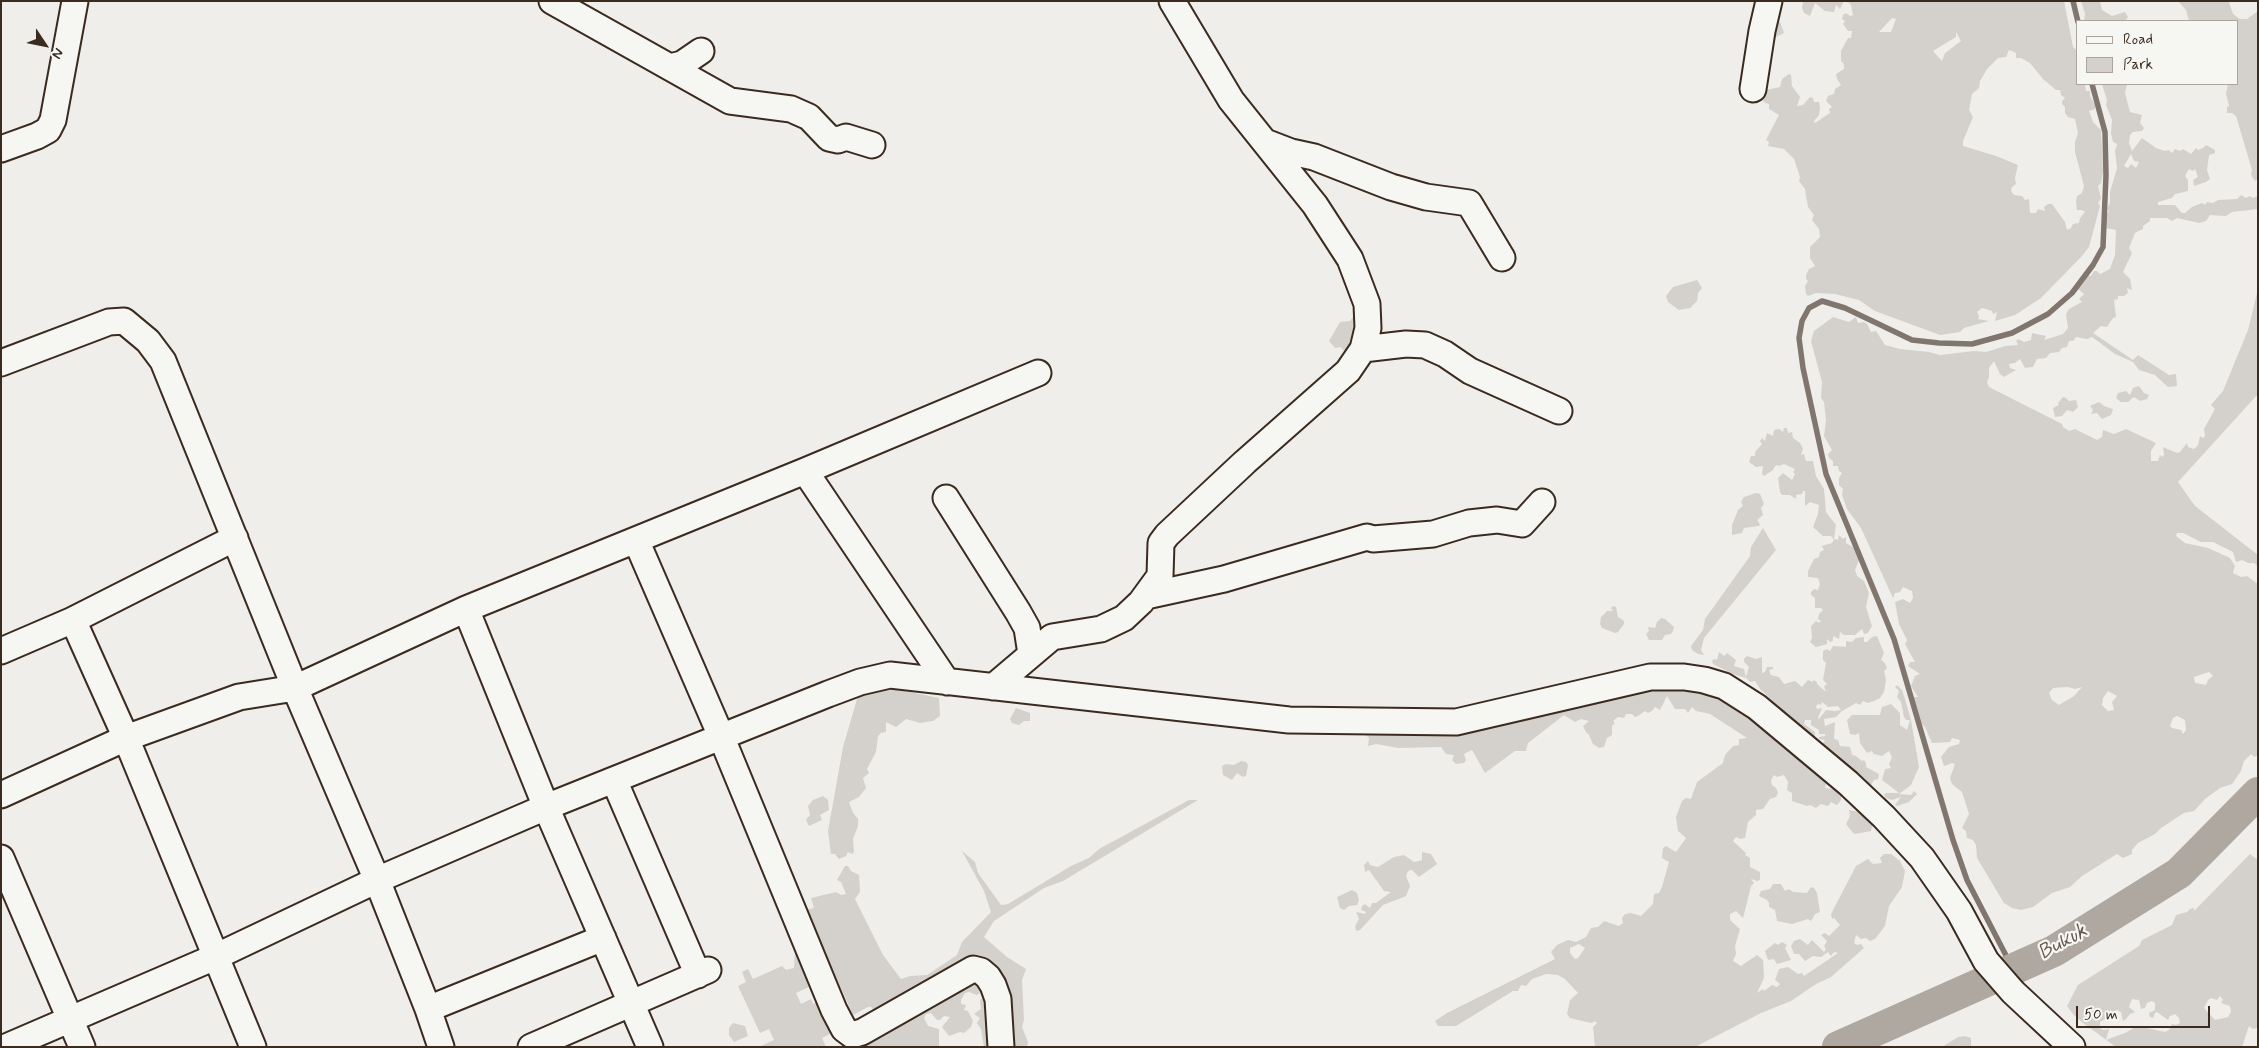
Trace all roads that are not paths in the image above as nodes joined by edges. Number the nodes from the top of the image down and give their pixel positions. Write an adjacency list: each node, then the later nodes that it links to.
1 (75, 1): 10 (street)
2 (552, 1): 6 (street)
3 (1172, 1): 8 (street)
4 (1769, 1): 7 (street)
5 (700, 51): 6 (street)
6 (670, 66): 9 (street)
7 (1752, 89)
8 (1265, 142): 11 (street); 12 (street)
9 (872, 145)
10 (1, 148)
11 (1502, 258)
12 (1363, 349): 15 (street); 21 (street)
13 (1, 364): 19 (street)
14 (1038, 374): 16 (street)
15 (1559, 411)
16 (805, 471): 20 (street); 26 (street)
17 (946, 498): 25 (street)
18 (1542, 502): 21 (street)
19 (235, 538): 23 (street); 28 (street)
20 (636, 540): 22 (street); 29 (street)
21 (1146, 596): 25 (street)
22 (466, 609): 28 (street); 33 (street)
23 (73, 620): 24 (street); 30 (street)
24 (1, 651)
25 (1031, 654): 27 (street)
26 (947, 682): 27 (street); 29 (street)
27 (993, 687): 48 (street)
28 (295, 688): 30 (street); 35 (street)
29 (721, 736): 31 (street); 47 (street)
30 (126, 738): 32 (street); 37 (street)
31 (614, 780): 33 (street); 38 (street)
32 (1, 795)
33 (546, 807): 35 (street); 36 (street)
34 (1, 858): 40 (street)
35 (377, 880): 37 (street); 39 (street)
36 (603, 938): 38 (street); 39 (street)
37 (215, 957): 40 (street); 43 (street)
38 (631, 1004): 45 (street); 46 (street)
39 (428, 1009): 44 (street)
40 (71, 1020): 41 (street); 42 (street)
41 (6, 1047)
42 (82, 1047)
43 (253, 1047)
44 (441, 1047)
45 (531, 1047)
46 (650, 1047)
47 (1001, 1047)
48 (2072, 1047)

